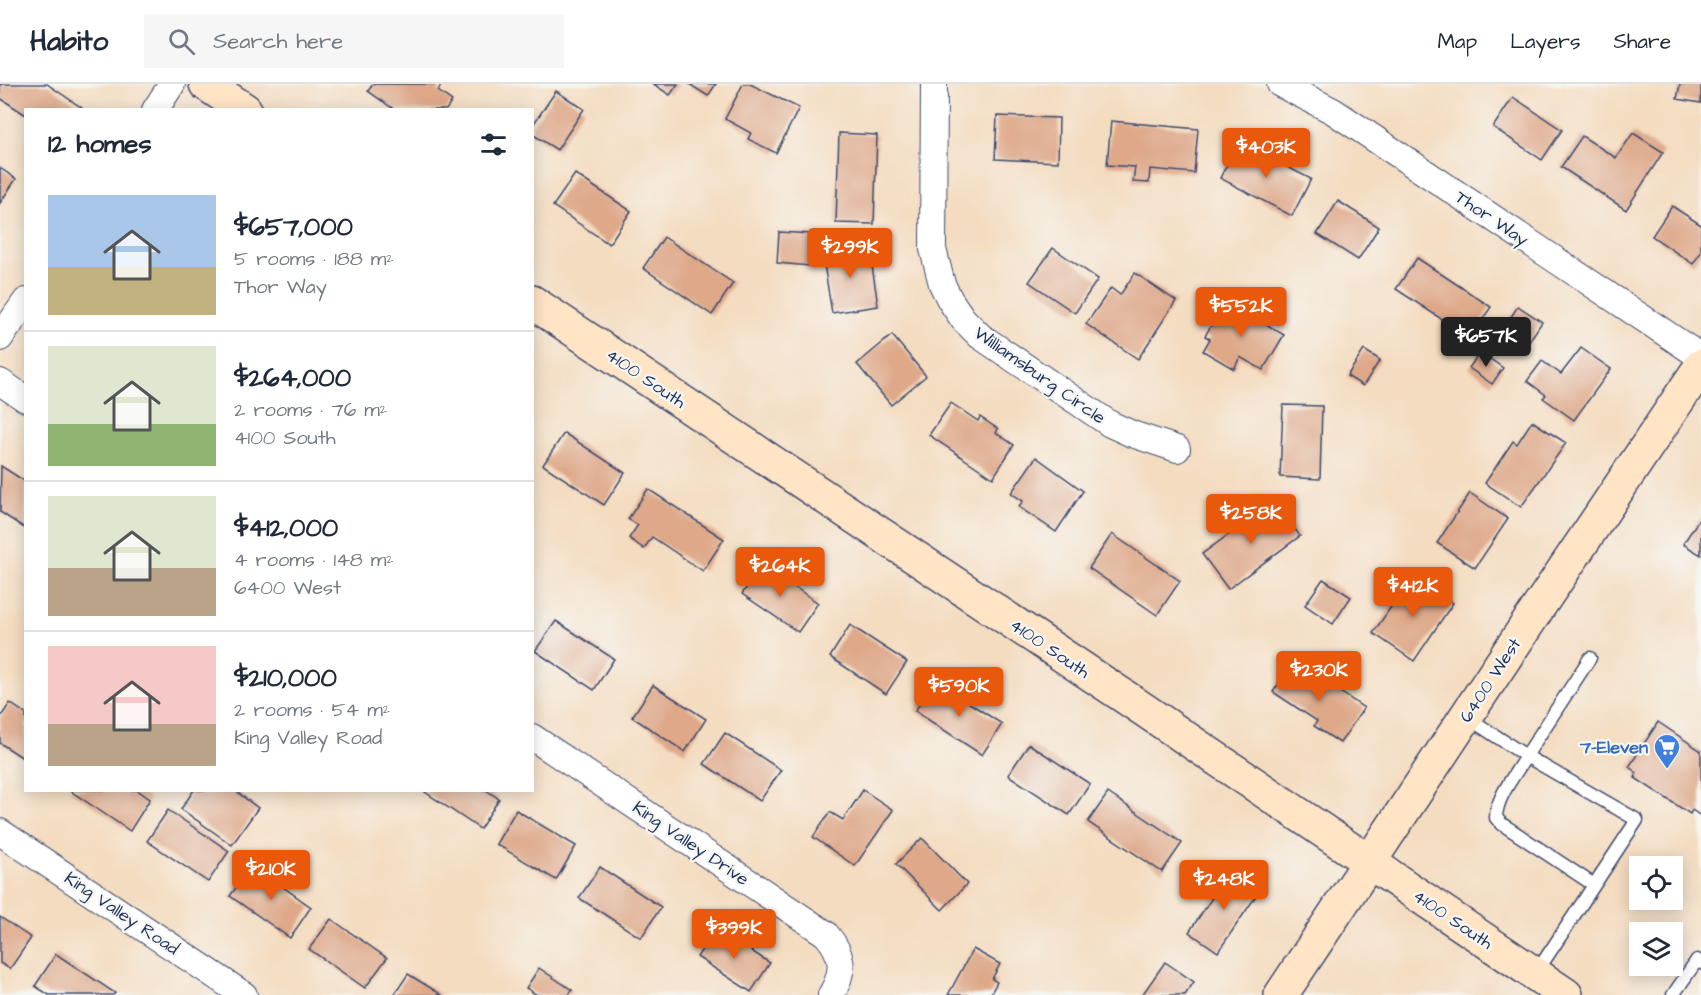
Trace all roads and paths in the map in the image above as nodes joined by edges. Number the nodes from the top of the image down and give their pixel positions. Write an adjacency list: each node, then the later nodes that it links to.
1 (172, 84): 5 (street)
2 (206, 84): 6 (main road)
3 (934, 84): 14 (street, Williamsburg Circle)
4 (1280, 84): 10 (street, Thor Way)
5 (156, 108)
6 (241, 108)
7 (534, 303): 20 (main road, 4100 South)
8 (24, 304): 9 (street)
9 (0, 338)
10 (1701, 357)
11 (0, 382): 13 (street)
12 (1694, 382): 16 (main road, 6400 West)
13 (24, 398)
14 (1177, 449)
15 (1590, 658): 18 (lane)
16 (1467, 716): 18 (lane); 20 (main road, 6400 West)
17 (534, 738): 25 (street, King Valley Drive)
18 (1526, 756): 21 (lane); 21 (lane)
19 (0, 832): 24 (street, King Valley Road)
20 (1370, 863): 23 (main road, 4100 South); 26 (main road, 6400 West)
21 (1594, 885): 23 (lane)
22 (1701, 963): 28 (lane)
23 (1535, 974): 27 (main road, 4100 South)
24 (244, 995)
25 (831, 995)
26 (1281, 995)
27 (1566, 995)
28 (1673, 995)

